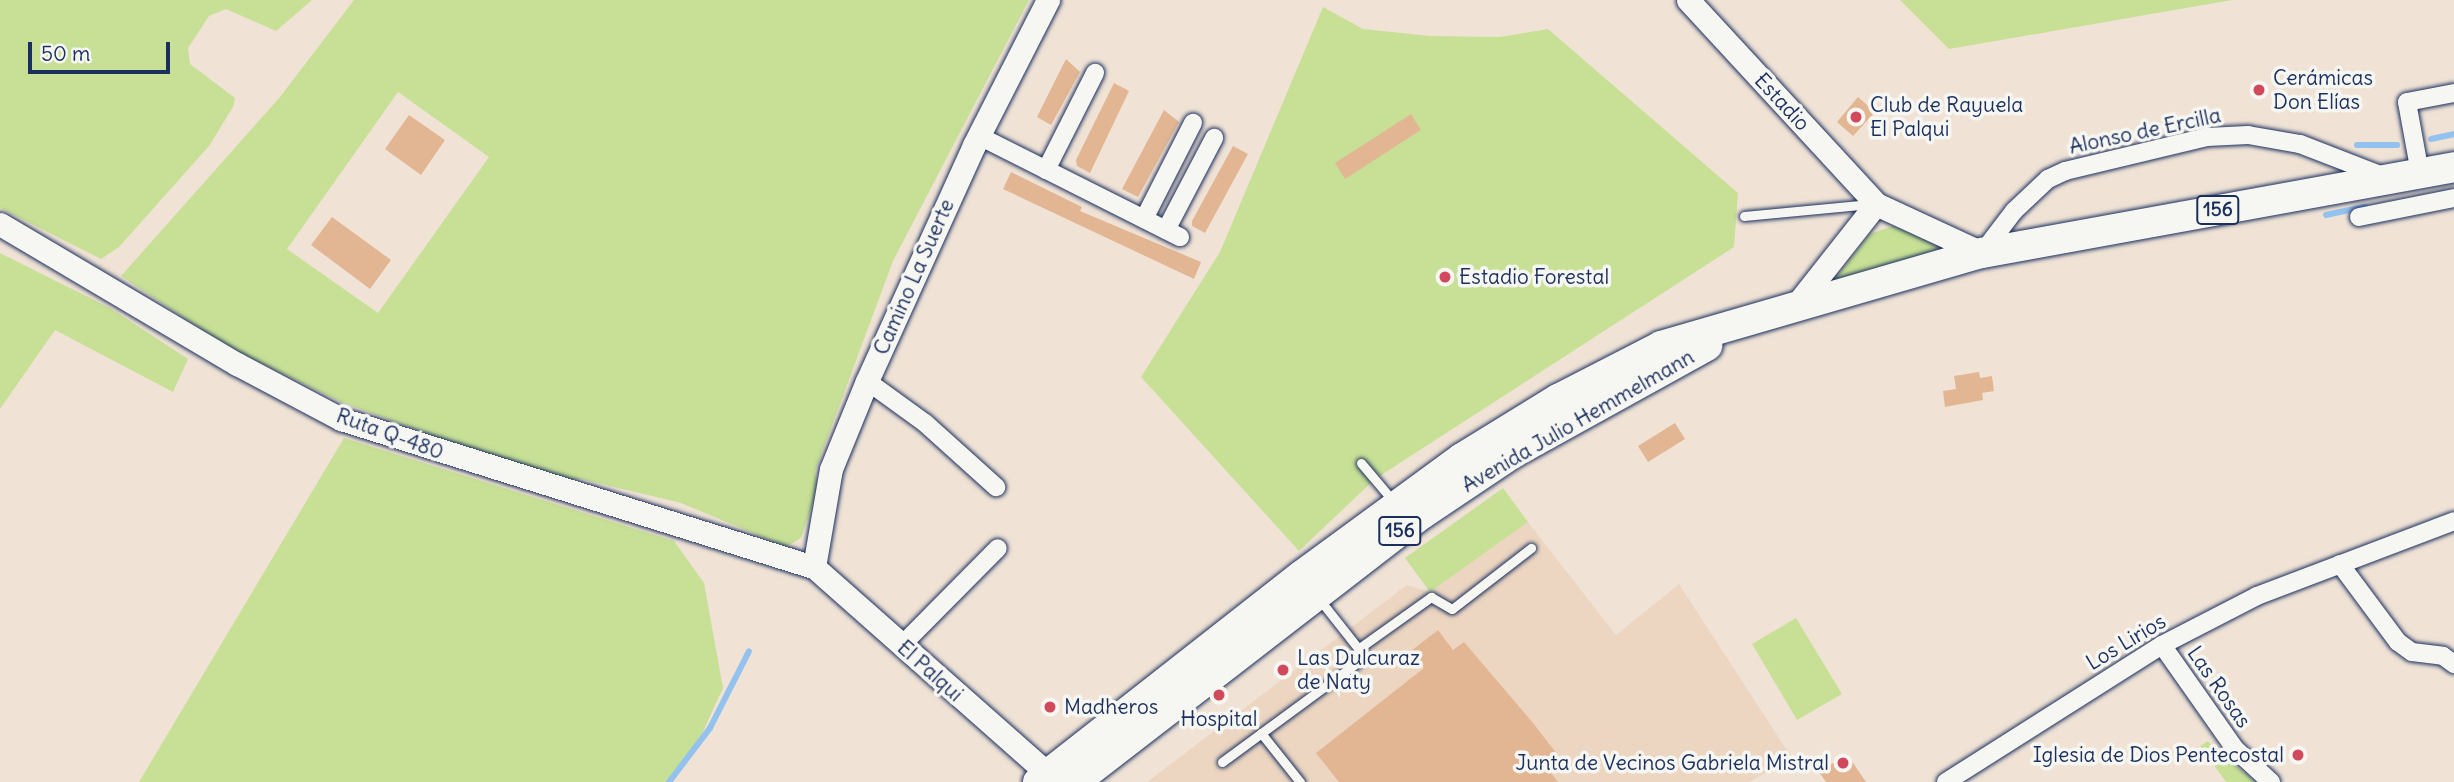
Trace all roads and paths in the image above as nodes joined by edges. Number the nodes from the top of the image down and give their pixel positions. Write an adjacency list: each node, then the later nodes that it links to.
1 (1048, 0): 6 (street, Camino La Suerte)
2 (1688, 0): 13 (street, Estadio)
3 (1095, 73): 9 (street)
4 (2454, 93): 10 (street)
5 (1193, 123): 16 (street)
6 (979, 136): 9 (street); 21 (street, Camino La Suerte)
7 (1214, 138): 16 (street)
8 (2454, 167): 10 (highway, Avenida Julio Hemmelmann / 156)
9 (1046, 170): 16 (street)
10 (2420, 173): 11 (highway, Avenida Julio Hemmelmann / 156)
11 (2389, 179): 18 (highway, Avenida Julio Hemmelmann / 156); 18 (street, Alonso de Ercilla)
12 (2454, 198): 15 (street)
13 (1876, 204): 14 (lane); 18 (street, Estadio); 19 (street)
14 (1744, 216)
15 (2359, 217)
16 (1144, 219)
17 (0, 224): 29 (street, Ruta Q-480)
18 (1982, 253): 19 (highway, Avenida Julio Hemmelmann / 156)
19 (1793, 309): 20 (highway, Avenida Julio Hemmelmann / 156)
20 (1753, 322): 24 (highway, Avenida Julio Hemmelmann / 156); 30 (highway, Avenida Julio Hemmelmann / 156)
21 (867, 381): 23 (street); 29 (street, Camino La Suerte)
22 (1362, 463): 24 (lane)
23 (996, 488)
24 (1397, 506): 30 (highway, Avenida Julio Hemmelmann / 156)
25 (2454, 521): 28 (street, Los Lirios)
26 (998, 548): 31 (street)
27 (1531, 548): 33 (lane)
28 (2340, 564): 32 (street, Los Lirios); 34 (street)
29 (814, 567): 31 (street, El Palqui)
30 (1309, 584): 33 (lane); 37 (highway, Avenida Julio Hemmelmann / 156)
31 (902, 645): 37 (street, El Palqui)
32 (2162, 645): 39 (street, Los Lirios); 40 (street, Las Rosas)
33 (1359, 649): 35 (lane)
34 (2454, 664)
35 (1261, 733): 36 (lane); 38 (lane)
36 (1222, 762)
37 (1053, 780)
38 (1300, 782)
39 (1946, 782)
40 (2271, 782)

